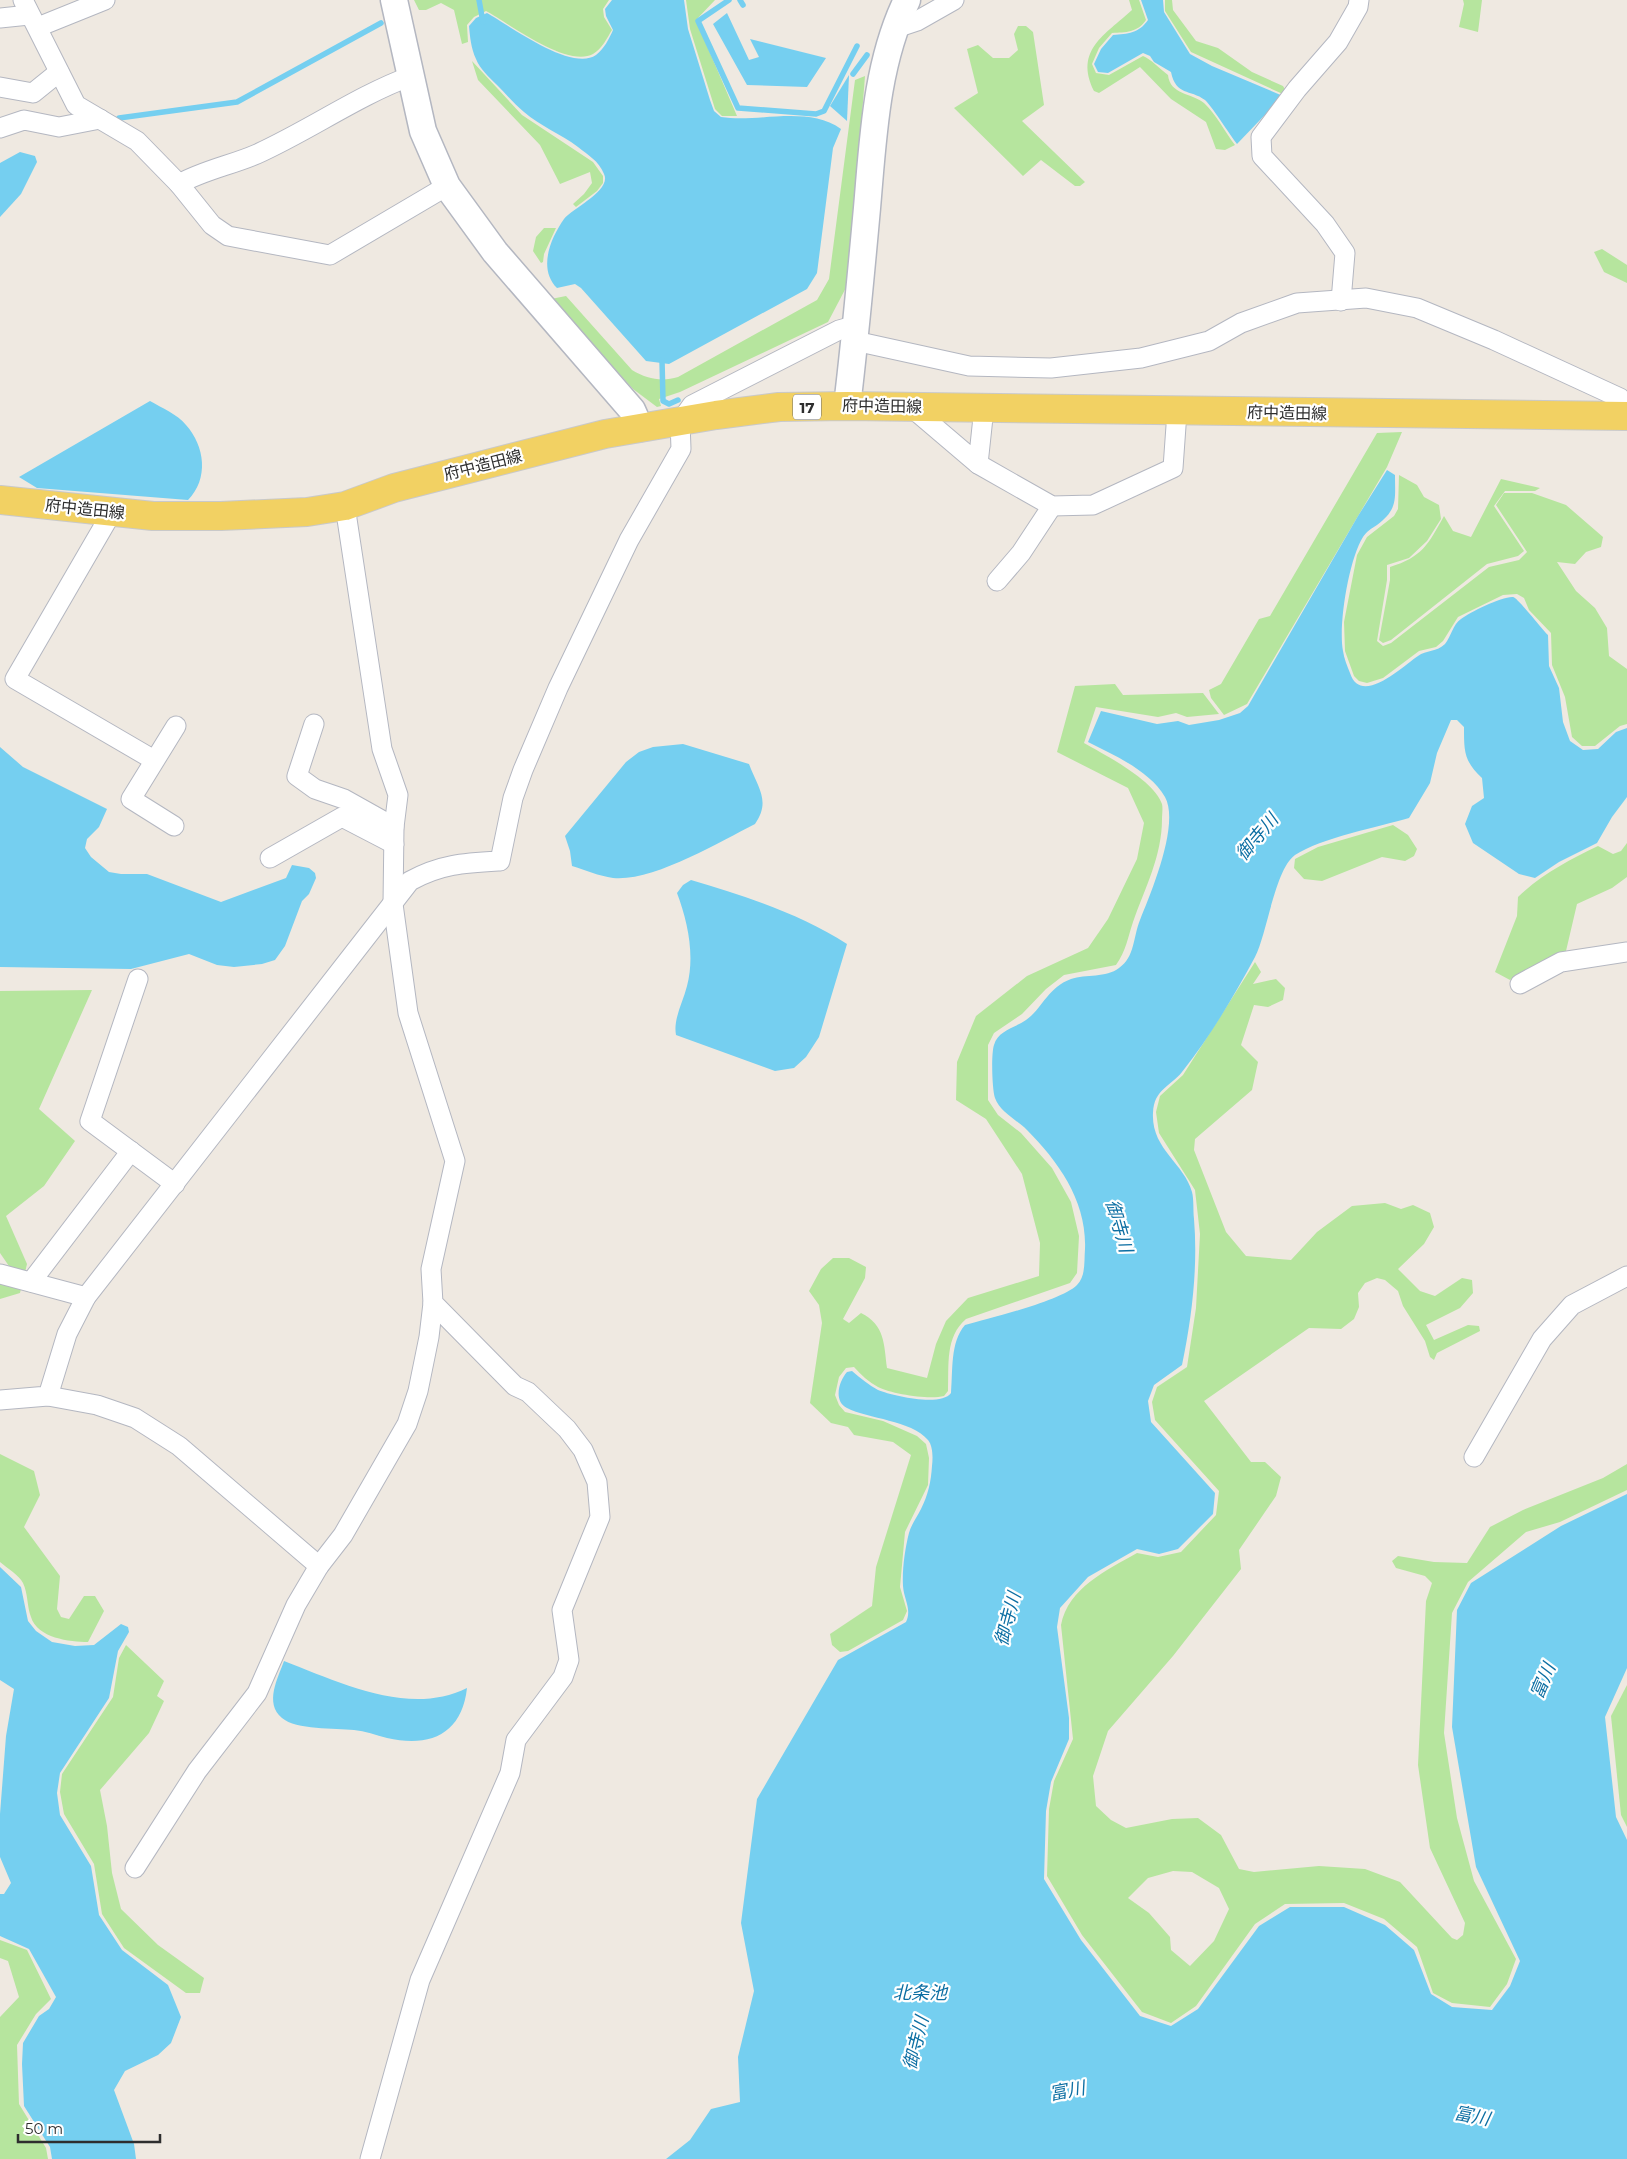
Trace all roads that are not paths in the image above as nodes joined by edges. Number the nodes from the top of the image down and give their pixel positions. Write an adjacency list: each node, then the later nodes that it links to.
1 (105, 0): 6 (street)
2 (394, 0): 10 (street)
3 (907, 0): 8 (street)
4 (954, 0): 8 (street)
5 (1359, 0): 16 (street)
6 (30, 14): 7 (street); 9 (street)
7 (0, 18)
8 (896, 28): 17 (street)
9 (59, 72): 11 (street); 12 (street)
10 (412, 76): 14 (street); 15 (street)
11 (0, 87)
12 (100, 119): 13 (street); 14 (street)
13 (0, 128)
14 (179, 184): 15 (street)
15 (447, 186): 24 (street)
16 (1341, 300): 17 (street); 18 (street)
17 (856, 333): 19 (street); 23 (street)
18 (1625, 402): 22 (main road, 府中造田線 / 17)
19 (846, 406): 20 (main road, 府中造田線 / 17); 23 (main road, 府中造田線 / 17)
20 (911, 407): 21 (main road, 府中造田線 / 17); 25 (street)
21 (984, 408): 22 (main road, 府中造田線 / 17); 25 (street)
22 (1177, 412): 28 (street)
23 (680, 422): 24 (main road, 府中造田線 / 17); 37 (street)
24 (640, 428): 27 (main road, 府中造田線 / 17)
25 (978, 464): 28 (street)
26 (0, 500): 29 (main road, 府中造田線 / 17)
27 (345, 506): 29 (main road, 府中造田線 / 17); 35 (street)
28 (1052, 506): 30 (street)
29 (112, 512): 33 (street)
30 (996, 581)
31 (314, 724): 35 (street)
32 (176, 726): 33 (street)
33 (154, 760): 34 (street)
34 (174, 826)
35 (394, 836): 36 (street); 37 (street)
36 (270, 858)
37 (393, 904): 42 (street); 47 (street)
38 (1627, 952): 40 (street)
39 (138, 979): 41 (street)
40 (1520, 984)
41 (131, 1151): 42 (street); 45 (street)
42 (175, 1184): 46 (street)
43 (0, 1274): 45 (street)
44 (1627, 1276): 50 (street)
45 (31, 1282): 46 (street)
46 (86, 1297): 48 (street)
47 (433, 1303): 51 (street); 53 (street)
48 (48, 1396): 49 (street); 51 (street)
49 (0, 1400)
50 (1474, 1458)
51 (319, 1566): 52 (street)
52 (135, 1868)
53 (370, 2159)

